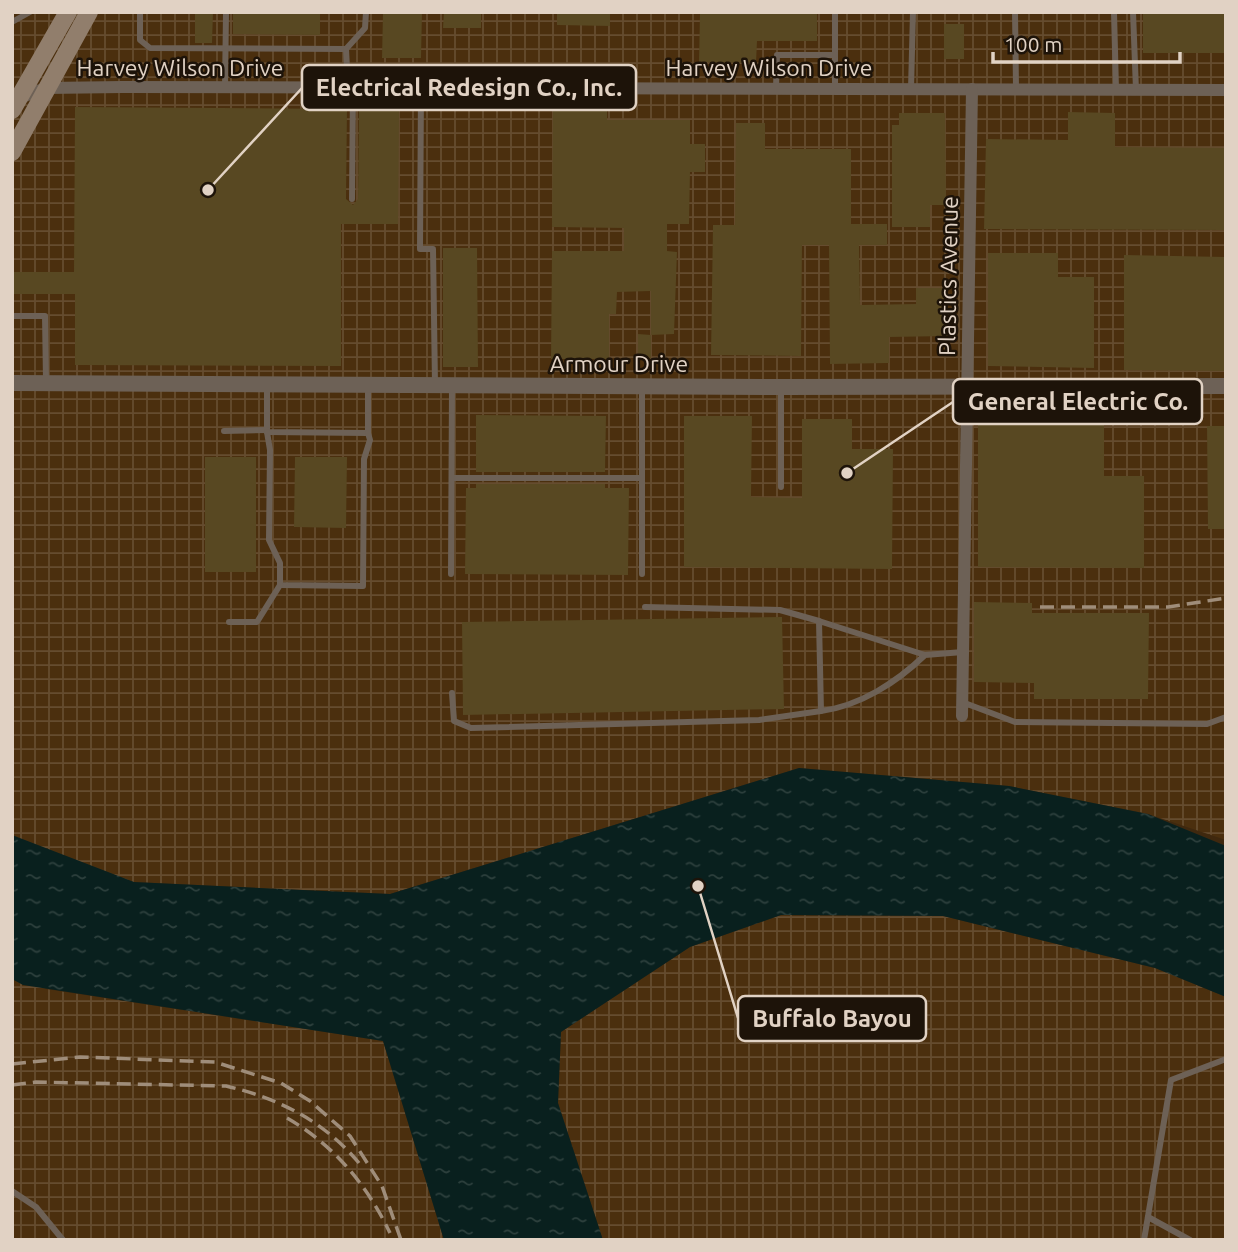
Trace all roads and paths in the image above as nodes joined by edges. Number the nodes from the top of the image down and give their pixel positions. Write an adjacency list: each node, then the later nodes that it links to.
1 (30, 12): 12 (lane)
2 (68, 12): 28 (main road)
3 (89, 12): 17 (main road)
4 (140, 12): 13 (lane)
5 (226, 12): 13 (lane)
6 (366, 12): 14 (lane)
7 (835, 12): 15 (lane)
8 (913, 12): 22 (lane)
9 (1015, 12): 24 (lane)
10 (1114, 12): 25 (lane)
11 (1133, 12): 26 (lane)
12 (12, 22)
13 (225, 49): 14 (lane); 16 (lane)
14 (346, 49): 18 (lane)
15 (835, 55): 20 (lane); 21 (lane)
16 (225, 87): 17 (street, Harvey Wilson Drive); 18 (street, Harvey Wilson Drive)
17 (46, 88): 28 (street, Harvey Wilson Drive); 29 (main road)
18 (350, 88): 19 (street, Harvey Wilson Drive); 30 (lane)
19 (421, 88): 20 (street, Harvey Wilson Drive); 36 (lane)
20 (776, 88): 21 (street, Harvey Wilson Drive)
21 (835, 88): 22 (street, Harvey Wilson Drive)
22 (911, 89): 23 (street, Harvey Wilson Drive)
23 (972, 89): 24 (street, Harvey Wilson Drive); 39 (street, Plastics Avenue)
24 (1016, 89): 25 (street, Harvey Wilson Drive)
25 (1116, 89): 26 (street, Harvey Wilson Drive)
26 (1136, 90): 27 (street, Harvey Wilson Drive)
27 (1226, 90)
28 (14, 102)
29 (12, 152)
30 (352, 199)
31 (12, 316): 32 (lane)
32 (46, 382): 33 (street, Armour Drive); 34 (street, Armour Drive)
33 (12, 383)
34 (267, 384): 35 (street, Armour Drive); 43 (lane)
35 (368, 385): 36 (street, Armour Drive); 44 (lane)
36 (435, 385): 37 (street, Armour Drive)
37 (452, 385): 38 (street, Armour Drive); 45 (lane)
38 (642, 386): 41 (street, Armour Drive); 46 (lane)
39 (968, 386): 40 (street, Armour Drive); 41 (street, Armour Drive); 54 (street, Plastics Avenue)
40 (1226, 386)
41 (781, 387): 47 (lane)
42 (223, 430): 43 (lane)
43 (267, 431): 44 (lane); 50 (lane)
44 (368, 433): 50 (lane)
45 (452, 478): 46 (lane); 48 (lane)
46 (642, 478): 49 (lane)
47 (781, 487)
48 (451, 574)
49 (642, 574)
50 (280, 585): 53 (lane)
51 (645, 607): 52 (lane)
52 (820, 621): 55 (lane); 58 (lane)
53 (229, 622)
54 (963, 652): 55 (lane); 57 (street, Plastics Avenue)
55 (925, 655): 58 (lane)
56 (452, 693): 58 (lane)
57 (962, 702): 59 (street, Plastics Avenue); 60 (lane)
58 (821, 711)
59 (962, 716)
60 (1226, 717)
61 (1226, 1059): 63 (lane)
62 (12, 1191): 64 (lane)
63 (1148, 1217): 65 (lane); 66 (lane)
64 (63, 1240)
65 (1144, 1240)
66 (1190, 1240)

